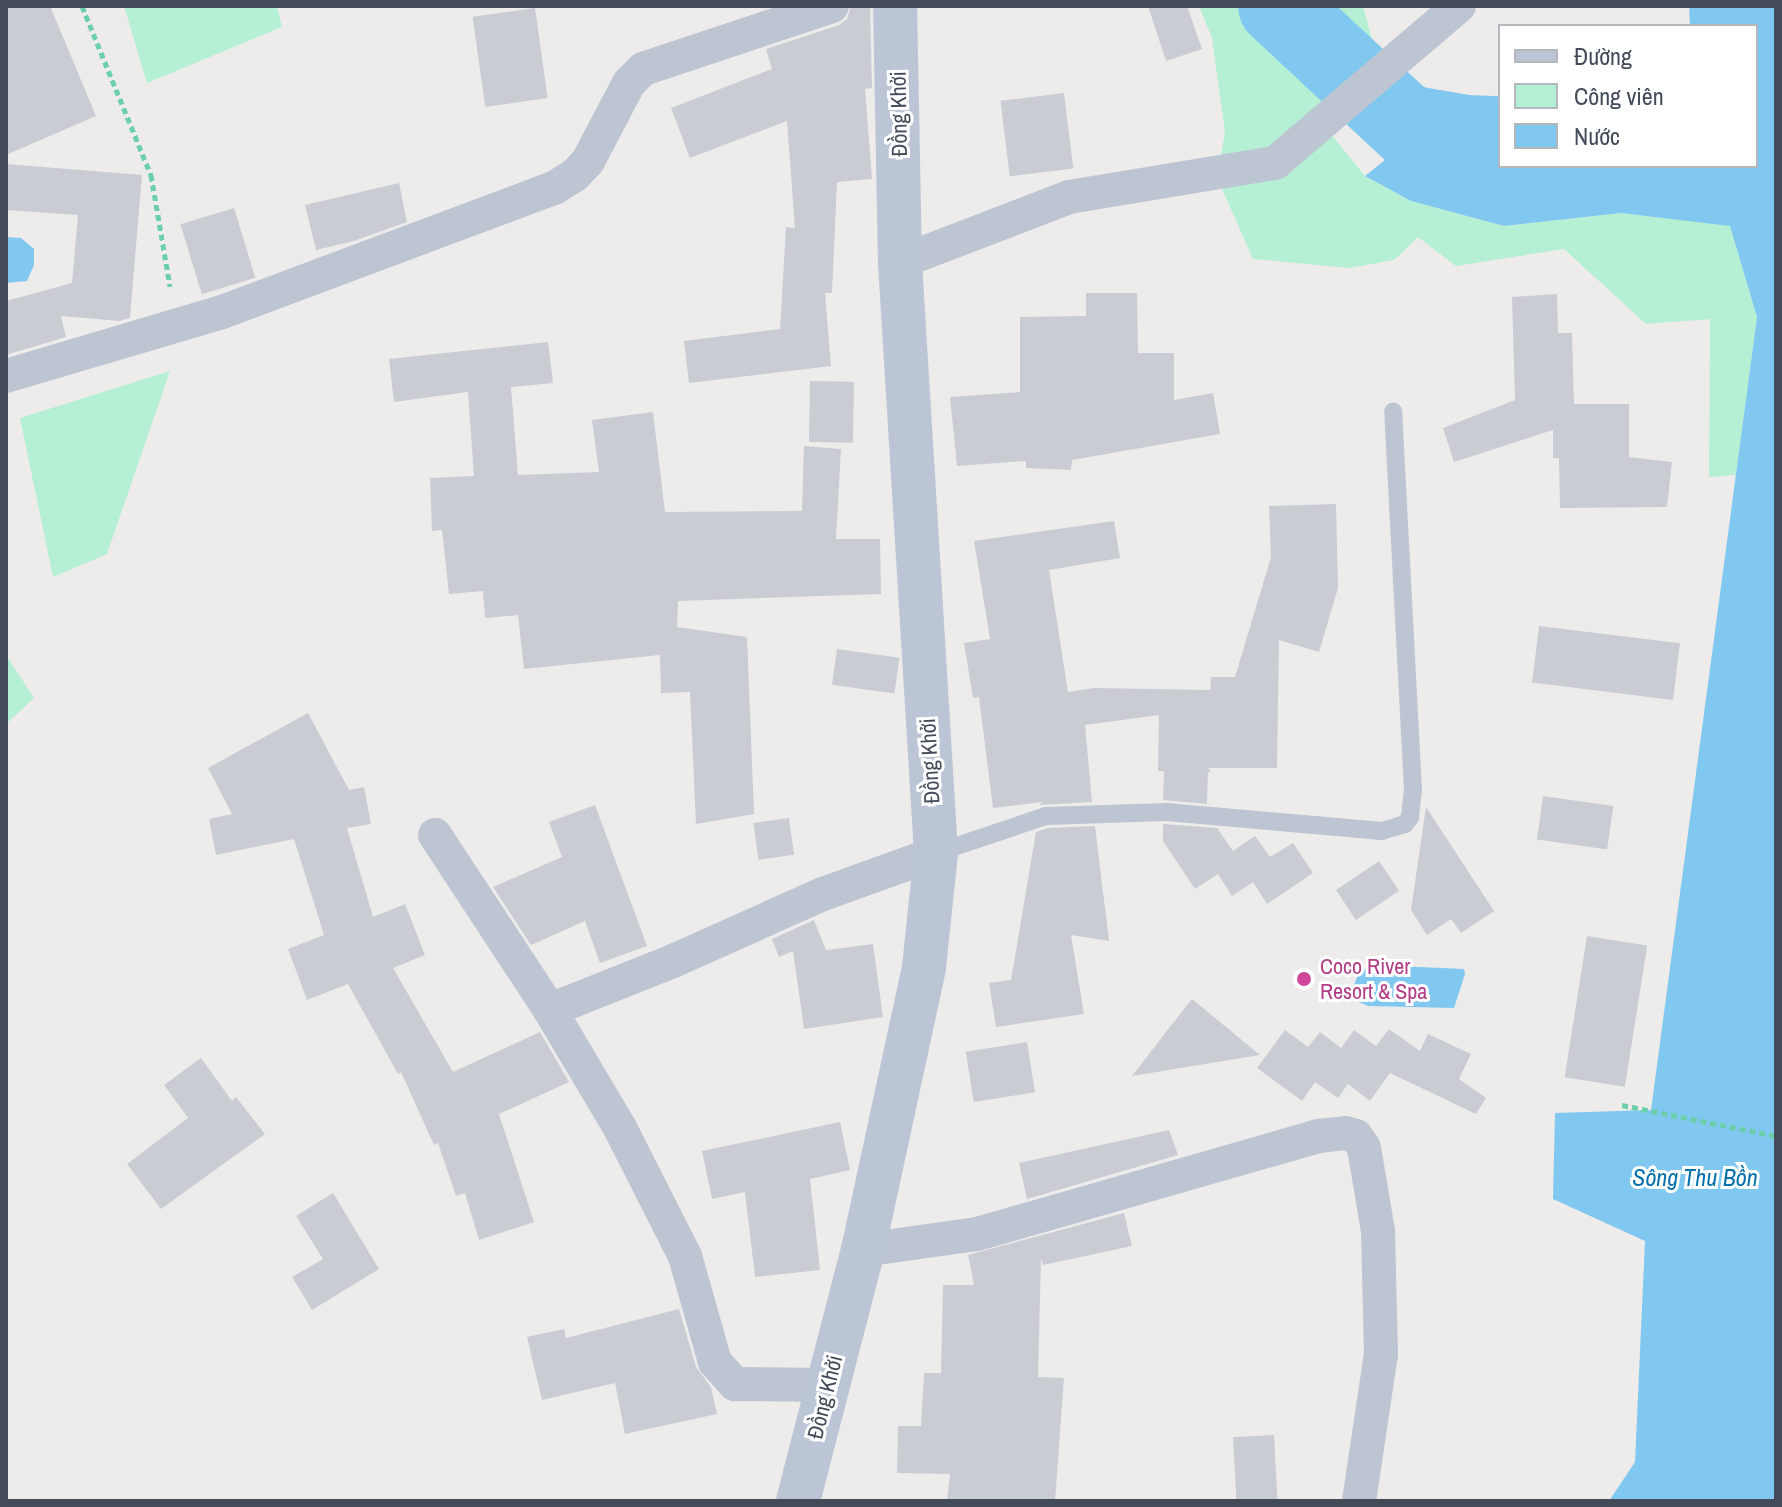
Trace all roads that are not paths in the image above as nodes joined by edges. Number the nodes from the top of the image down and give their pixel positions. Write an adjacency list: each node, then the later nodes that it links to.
1 (832, 6): 5 (street)
2 (895, 6): 4 (street, Đồng Khởi)
3 (1449, 14): 4 (street)
4 (900, 262): 8 (street, Đồng Khởi)
5 (6, 376)
6 (1393, 412): 8 (lane)
7 (435, 835): 9 (street)
8 (936, 853): 9 (street); 10 (street, Đồng Khởi)
9 (550, 1010): 11 (street)
10 (863, 1250): 11 (street, Đồng Khởi); 13 (street)
11 (827, 1385): 12 (street, Đồng Khởi)
12 (798, 1501)
13 (1359, 1501)

